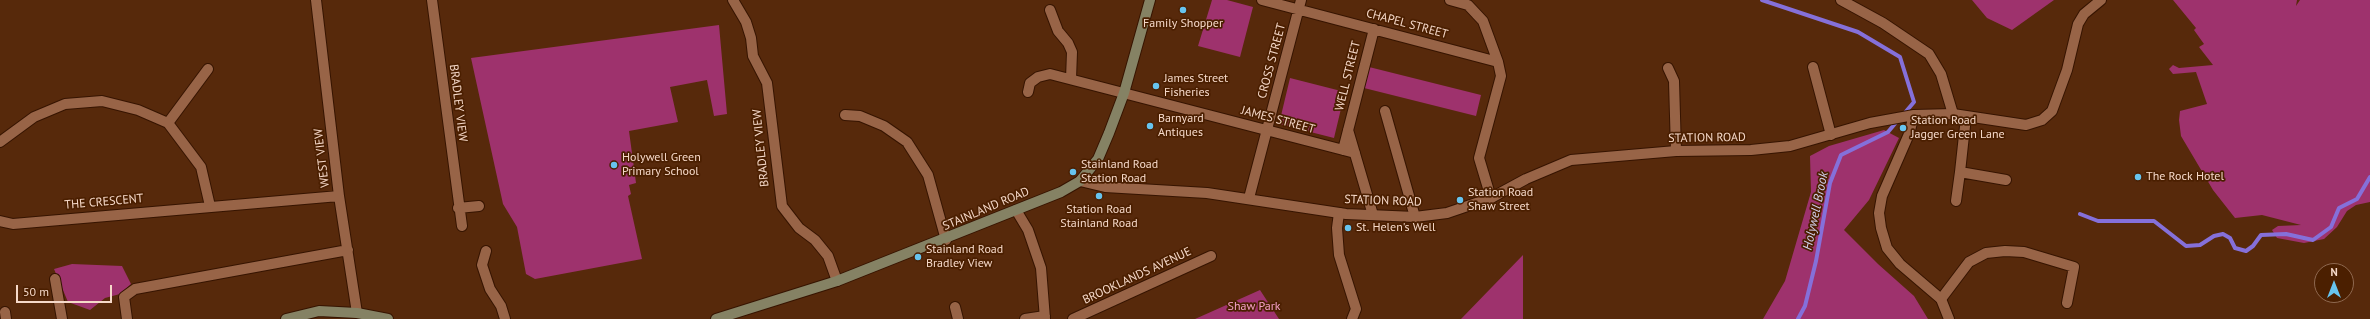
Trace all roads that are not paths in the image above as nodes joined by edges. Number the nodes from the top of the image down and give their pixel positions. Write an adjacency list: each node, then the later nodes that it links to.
1 (316, 0): 35 (street, WEST VIEW)
2 (432, 0): 41 (street, BRADLEY VIEW)
3 (733, 0): 53 (street, BRADLEY VIEW)
4 (1150, 0): 18 (main road, STAINLAND ROAD)
5 (1262, 0): 9 (street, CHAPEL STREET)
6 (1450, 0): 12 (street)
7 (1841, 0): 20 (street)
8 (2101, 0): 23 (street, STATION ROAD)
9 (1300, 5): 11 (street, CHAPEL STREET); 25 (street, CROSS STREET)
10 (1050, 10): 16 (street)
11 (1374, 29): 12 (street, CHAPEL STREET); 26 (street, WELL STREET)
12 (1498, 62): 37 (street)
13 (1813, 67): 27 (street)
14 (1668, 68): 30 (street)
15 (208, 69): 24 (street)
16 (1071, 79): 17 (street, JAMES STREET); 18 (street, JAMES STREET)
17 (1028, 92)
18 (1124, 93): 25 (street, JAMES STREET); 34 (main road, STAINLAND ROAD)
19 (1385, 112): 45 (street)
20 (1953, 114): 22 (street, STATION ROAD); 23 (street, STATION ROAD)
21 (845, 115): 48 (street)
22 (1913, 116): 27 (street, STATION ROAD); 54 (street)
23 (1966, 117): 32 (street)
24 (168, 123): 28 (street); 39 (street)
25 (1267, 130): 29 (street, JAMES STREET); 36 (street, CROSS STREET)
26 (1348, 130): 29 (street, WELL STREET); 31 (street, WELL STREET)
27 (1831, 135): 30 (street, STATION ROAD)
28 (0, 142)
29 (1343, 150): 31 (street, JAMES STREET)
30 (1676, 151): 37 (street, STATION ROAD)
31 (1355, 153): 44 (street, WELL STREET)
32 (1960, 172): 33 (street); 38 (street)
33 (2006, 180)
34 (1080, 181): 36 (street, STATION ROAD); 42 (main road, STAINLAND ROAD)
35 (339, 196): 39 (street, THE CRESCENT); 49 (street, WEST VIEW)
36 (1249, 198): 43 (street, STATION ROAD)
37 (1491, 198): 45 (street, STATION ROAD)
38 (1956, 201)
39 (210, 206): 46 (street, THE CRESCENT)
40 (479, 206): 41 (street)
41 (458, 208): 47 (street, BRADLEY VIEW)
42 (1016, 210): 48 (main road, STAINLAND ROAD); 58 (street)
43 (1339, 213): 44 (street, STATION ROAD); 68 (street)
44 (1373, 215): 45 (street, STATION ROAD)
45 (1415, 217)
46 (0, 221)
47 (462, 226)
48 (946, 240): 53 (main road, STAINLAND ROAD)
49 (348, 250): 57 (street, WEST VIEW); 60 (street)
50 (486, 251): 63 (street)
51 (1211, 256): 67 (street, BROOKLANDS AVENUE)
52 (55, 279): 59 (street)
53 (837, 282): 64 (main road, STAINLAND ROAD)
54 (1941, 299): 55 (street); 69 (street)
55 (2068, 303)
56 (955, 307): 65 (street)
57 (357, 313): 61 (main road); 62 (main road)
58 (1045, 317): 66 (street)
59 (62, 319)
60 (127, 319)
61 (286, 319)
62 (388, 319)
63 (506, 319)
64 (716, 319)
65 (958, 319)
66 (1025, 319)
67 (1073, 319)
68 (1352, 319)
69 (1949, 319)

